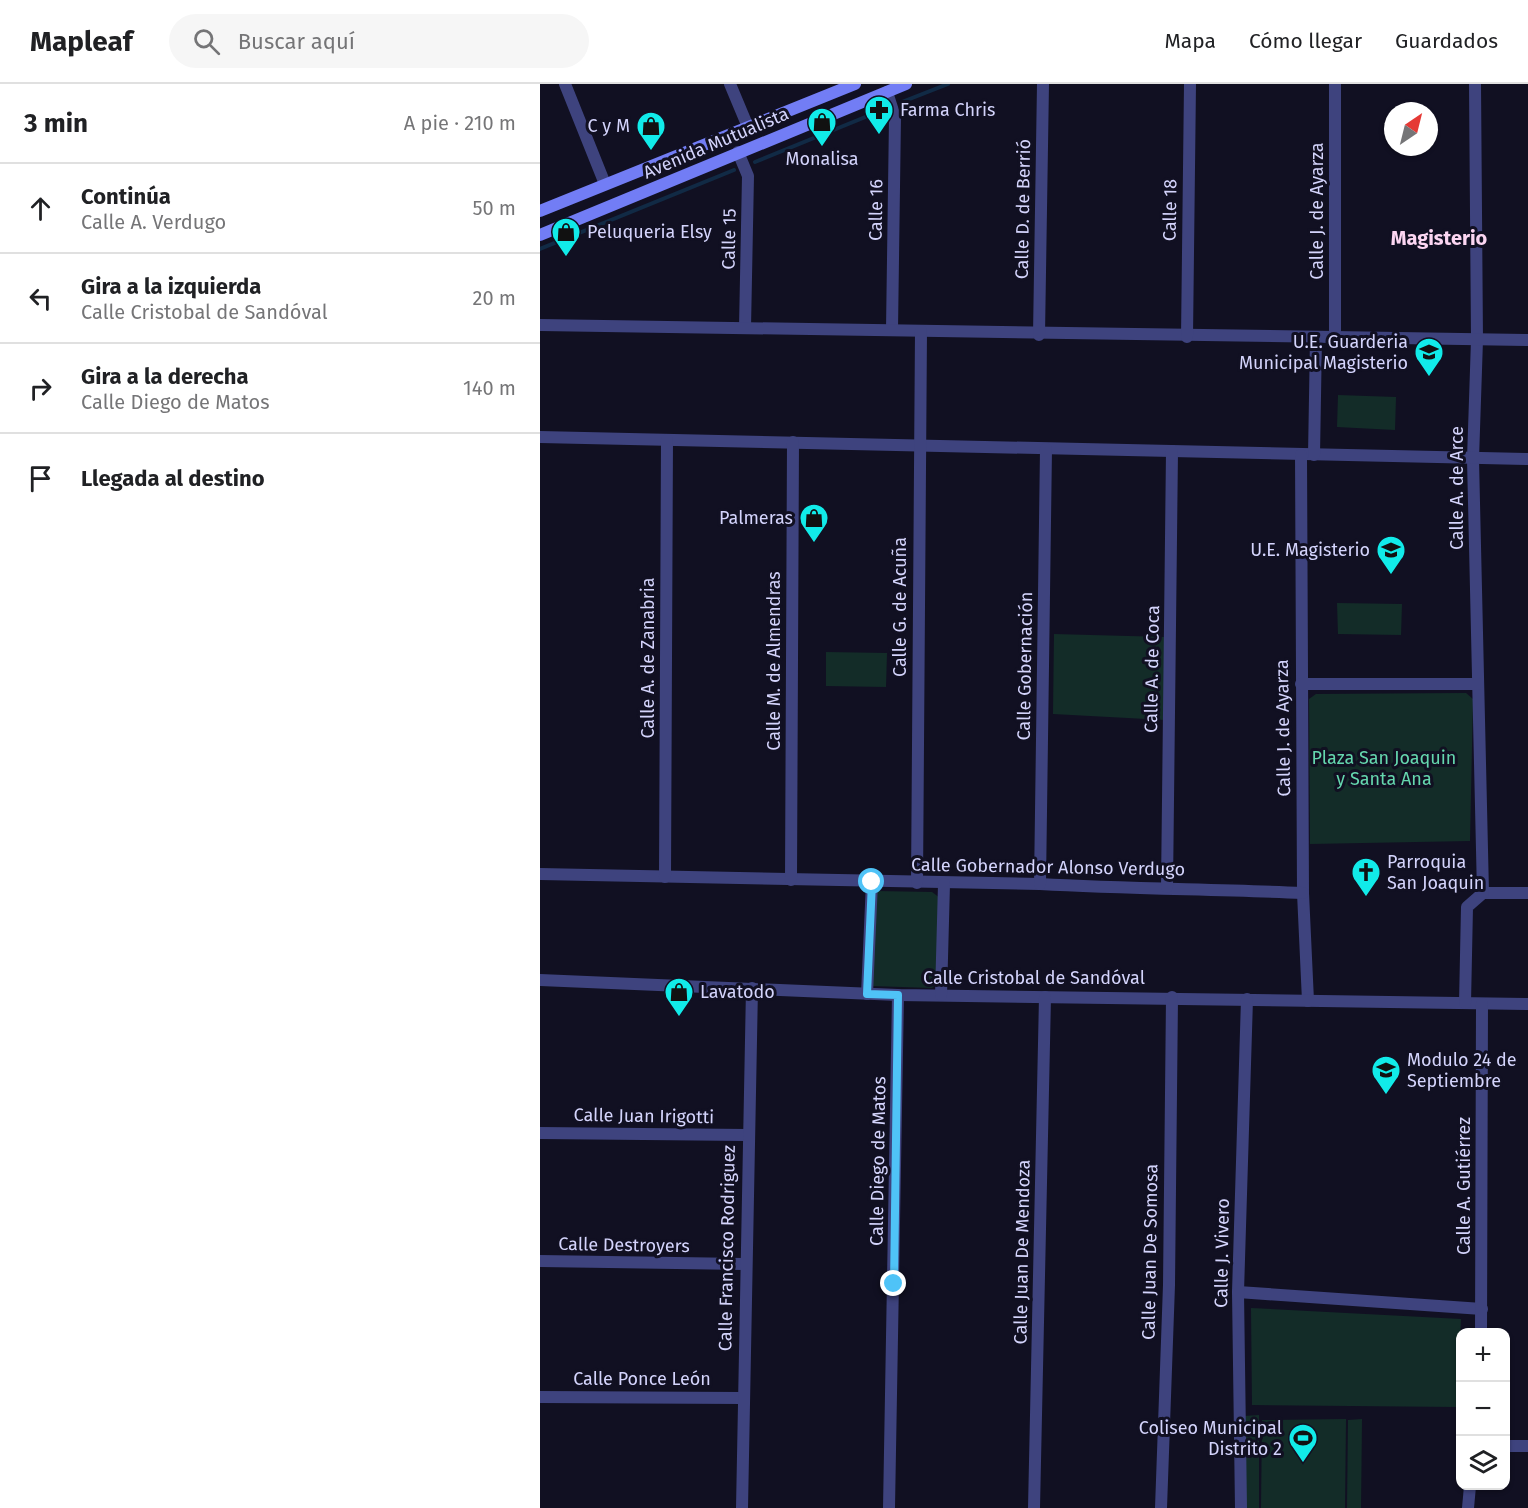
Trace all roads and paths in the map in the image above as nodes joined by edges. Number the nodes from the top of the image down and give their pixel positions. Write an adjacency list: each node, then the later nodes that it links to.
1 (565, 84): 12 (street)
2 (730, 84): 10 (street)
3 (855, 84): 10 (main road, Avenida Mutualista)
4 (906, 84): 9 (main road, Avenida Mutualista)
5 (1043, 84): 19 (street, Calle D. de Berrió)
6 (1190, 84): 20 (street, Calle 18)
7 (1335, 84): 22 (street, Calle J. de Ayarza)
8 (1475, 84): 23 (street, Calle A. de Arce)
9 (887, 92): 11 (main road, Avenida Mutualista); 17 (street, Calle 16)
10 (748, 127): 12 (main road, Avenida Mutualista)
11 (738, 152): 14 (main road, Avenida Mutualista); 16 (street, Calle 15)
12 (605, 184): 13 (main road, Avenida Mutualista)
13 (540, 211)
14 (540, 235)
15 (540, 325): 16 (street)
16 (745, 328): 17 (street)
17 (892, 330): 18 (street)
18 (921, 331): 19 (street); 28 (street, Calle G. de Acuña)
19 (1039, 335): 20 (street)
20 (1187, 336): 21 (street)
21 (1316, 338): 22 (street); 32 (street)
22 (1335, 339): 23 (street)
23 (1477, 340): 24 (street); 33 (street, Calle A. de Arce)
24 (1528, 340)
25 (540, 437): 26 (street)
26 (667, 440): 27 (street); 38 (street, Calle A. de Zanabria)
27 (793, 442): 28 (street); 39 (street, Calle M. de Almendras)
28 (918, 444): 29 (street); 41 (street, Calle G. de Acuña)
29 (1046, 449): 30 (street); 43 (street, Calle Gobernación)
30 (1172, 452): 31 (street); 44 (street, Calle A. de Coca)
31 (1300, 455): 32 (street); 35 (street, Calle J. de Ayarza)
32 (1314, 455): 33 (street)
33 (1473, 459): 34 (street); 36 (street, Calle A. de Arce)
34 (1528, 459)
35 (1301, 684): 36 (street); 45 (street, Calle J. de Ayarza)
36 (1478, 684): 46 (street, Calle A. de Arce)
37 (540, 874): 38 (street, Calle Gobernador Alonso Verdugo)
38 (665, 877): 39 (street, Calle Gobernador Alonso Verdugo)
39 (791, 880): 40 (street, Calle Gobernador Alonso Verdugo)
40 (872, 882): 41 (street, Calle Gobernador Alonso Verdugo); 50 (street)
41 (917, 883): 42 (street, Calle Gobernador Alonso Verdugo)
42 (944, 884): 43 (street, Calle Gobernador Alonso Verdugo); 52 (street)
43 (1040, 884): 44 (street, Calle Gobernador Alonso Verdugo)
44 (1167, 887): 45 (street, Calle Gobernador Alonso Verdugo)
45 (1303, 893): 56 (street, Calle J. de Ayarza)
46 (1483, 893): 47 (street); 57 (street)
47 (1528, 893)
48 (540, 980): 49 (street, Calle Cristobal de Sandóval)
49 (752, 988): 50 (street, Calle Cristobal de Sandóval); 61 (street, Calle Francisco Rodriguez)
50 (867, 994): 51 (street, Calle Cristobal de Sandóval)
51 (898, 995): 52 (street, Calle Cristobal de Sandóval); 73 (street, Calle Diego de Matos)
52 (941, 995): 53 (street, Calle Cristobal de Sandóval)
53 (1045, 997): 54 (street, Calle Cristobal de Sandóval); 74 (street, Calle Juan De Mendoza)
54 (1172, 997): 55 (street, Calle Cristobal de Sandóval); 75 (street, Calle Juan De Somosa)
55 (1247, 999): 56 (street, Calle Cristobal de Sandóval); 64 (street, Calle J. Vivero)
56 (1308, 1001): 57 (street, Calle Cristobal de Sandóval)
57 (1465, 1003): 58 (street, Calle Cristobal de Sandóval)
58 (1482, 1004): 59 (street, Calle Cristobal de Sandóval); 65 (street, Calle A. Gutiérrez)
59 (1528, 1004)
60 (540, 1133): 61 (street, Calle Juan Irigotti)
61 (747, 1136): 63 (street, Calle Francisco Rodriguez)
62 (540, 1261): 63 (street, Calle Destroyers)
63 (744, 1264): 68 (street, Calle Francisco Rodriguez)
64 (1238, 1292): 65 (street); 76 (street, Calle J. Vivero)
65 (1482, 1309): 66 (street, Calle A. Gutiérrez)
66 (1481, 1328)
67 (540, 1397): 68 (street, Calle Ponce León)
68 (743, 1398): 72 (street, Calle Francisco Rodriguez)
69 (1510, 1446): 70 (street)
70 (1528, 1446)
71 (1470, 1490): 77 (street)
72 (742, 1508)
73 (889, 1508)
74 (1034, 1508)
75 (1161, 1508)
76 (1241, 1508)
77 (1468, 1508)

